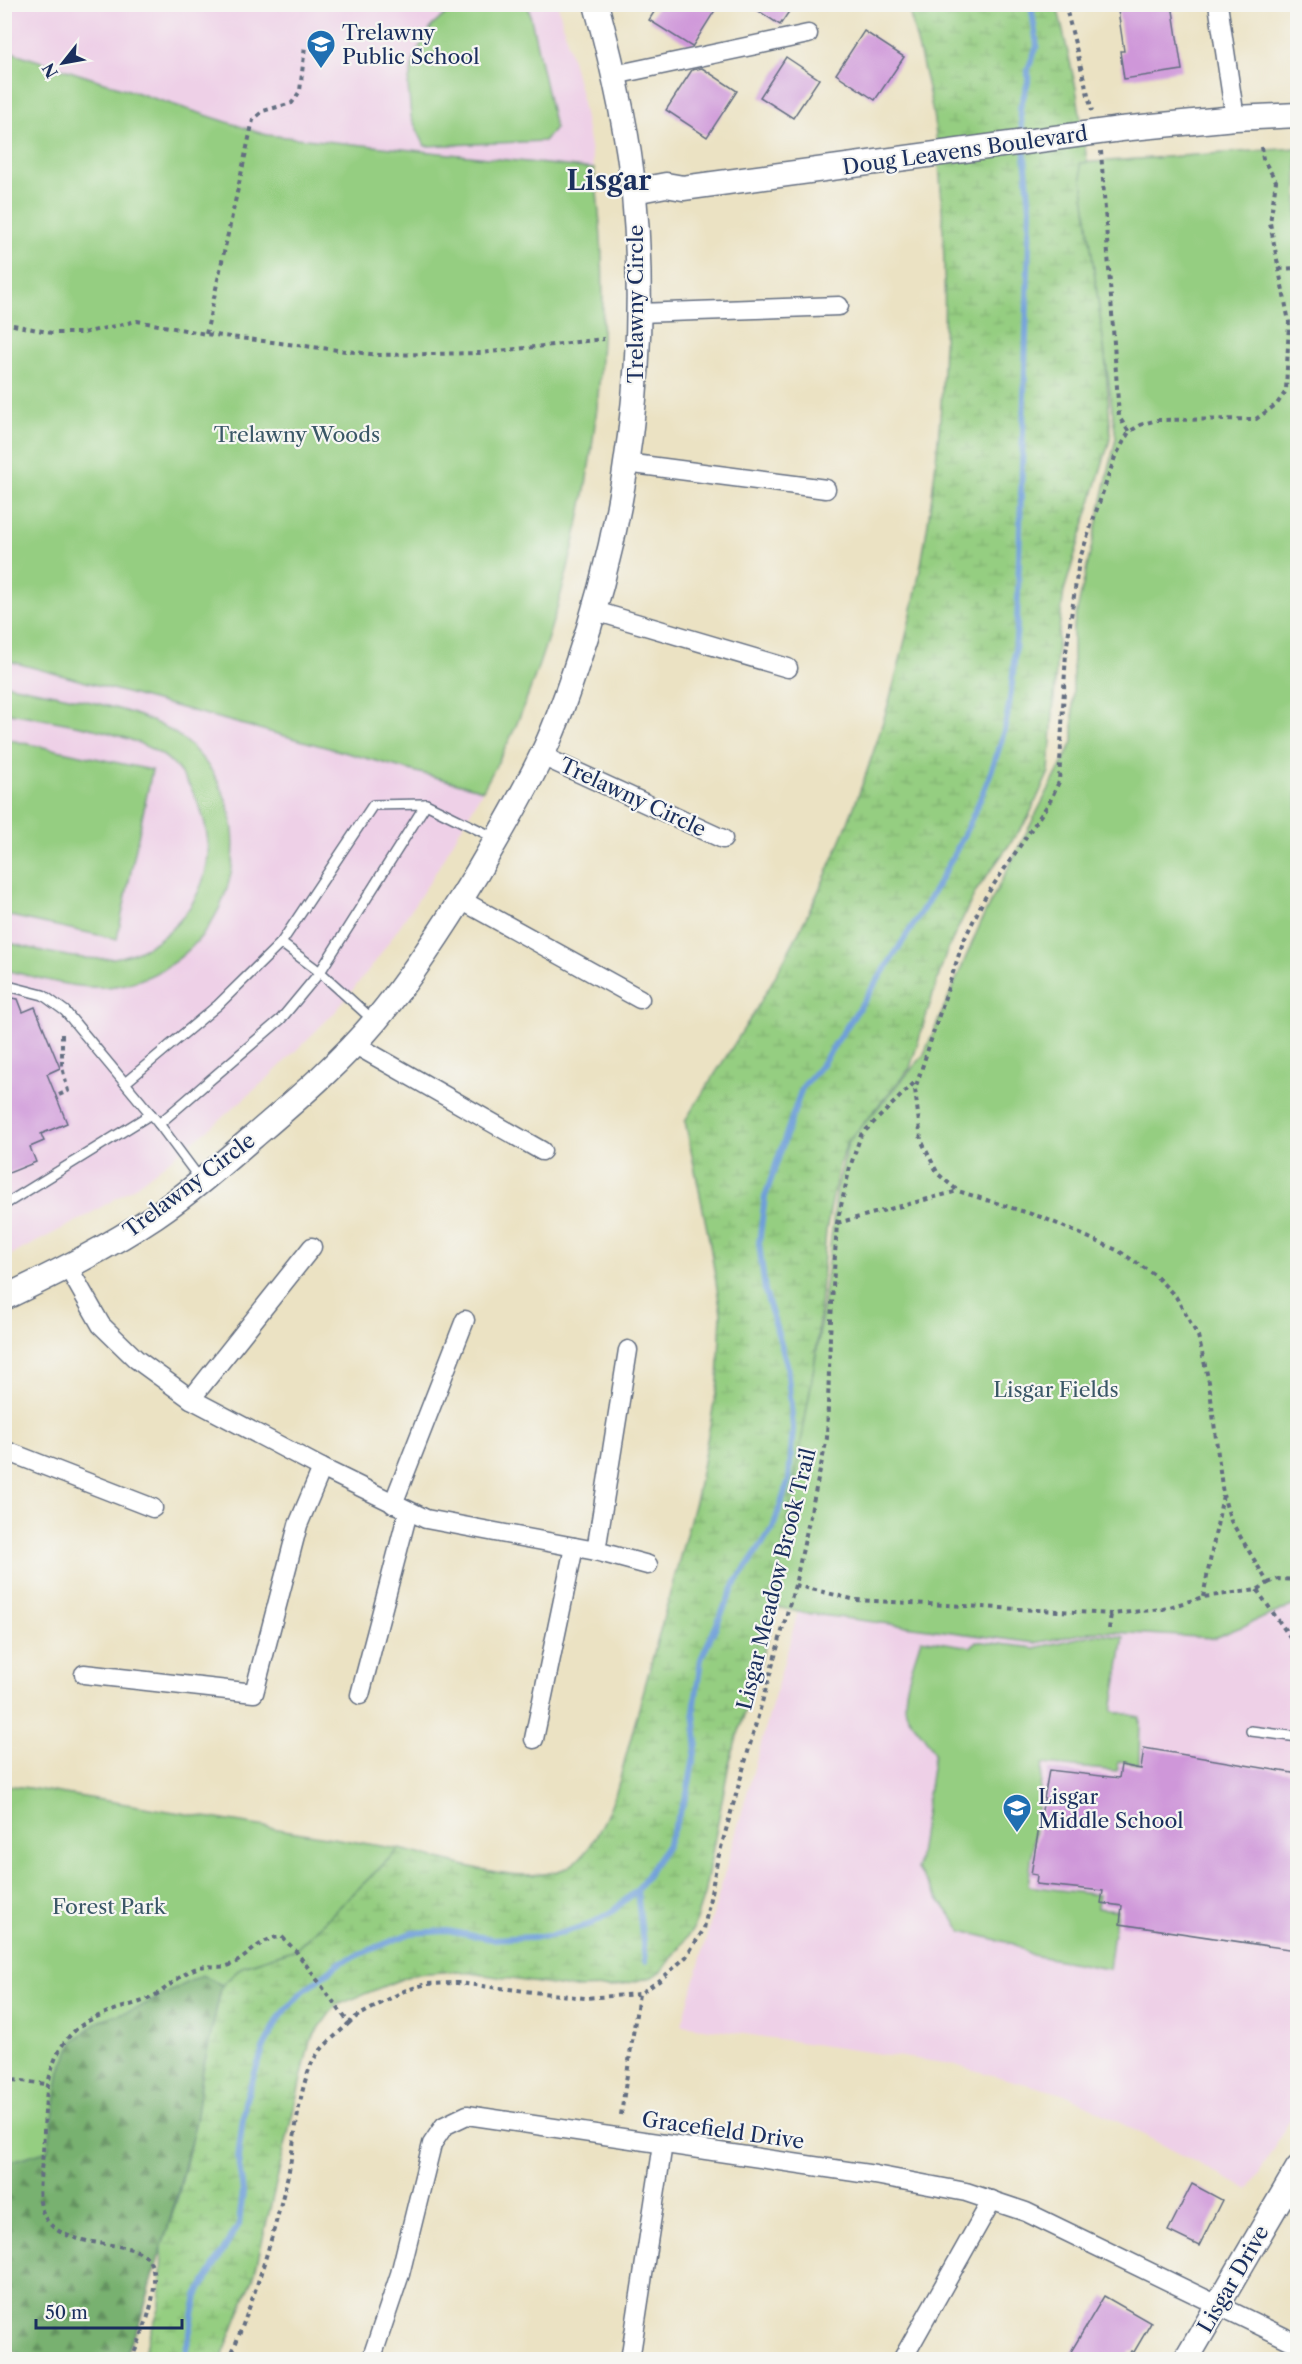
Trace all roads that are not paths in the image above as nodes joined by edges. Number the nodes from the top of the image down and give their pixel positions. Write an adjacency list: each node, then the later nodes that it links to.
1 (596, 4): 4 (street, Trelawny Circle)
2 (1218, 4): 6 (street)
3 (808, 34): 4 (street)
4 (614, 75): 7 (street, Trelawny Circle)
5 (1298, 116): 6 (street, Doug Leavens Boulevard)
6 (1235, 118): 7 (street, Doug Leavens Boulevard)
7 (634, 190): 9 (street, Trelawny Circle)
8 (839, 306): 9 (street)
9 (639, 313): 10 (street, Trelawny Circle)
10 (626, 463): 11 (street); 12 (street, Trelawny Circle)
11 (826, 489)
12 (595, 611): 13 (street); 14 (street, Trelawny Circle)
13 (788, 668)
14 (542, 756): 16 (street, Trelawny Circle); 17 (street, Trelawny Circle)
15 (426, 804): 16 (lane); 19 (lane); 20 (lane)
16 (497, 839): 18 (street, Trelawny Circle)
17 (723, 839)
18 (461, 900): 22 (street); 23 (street, Trelawny Circle)
19 (281, 943): 20 (lane); 25 (lane)
20 (320, 972): 23 (lane); 27 (lane)
21 (4, 985): 25 (lane)
22 (640, 999)
23 (374, 1021): 24 (street, Trelawny Circle)
24 (354, 1044): 28 (street); 29 (street, Trelawny Circle)
25 (125, 1083): 26 (lane)
26 (151, 1114): 27 (lane); 30 (lane)
27 (159, 1124): 29 (lane)
28 (542, 1150)
29 (201, 1181): 32 (street, Trelawny Circle)
30 (4, 1205)
31 (312, 1247): 36 (street)
32 (68, 1267): 33 (street, Trelawny Circle); 36 (street)
33 (4, 1298)
34 (465, 1320): 40 (street)
35 (628, 1350): 42 (street)
36 (190, 1399): 38 (street)
37 (4, 1450): 39 (street)
38 (322, 1468): 40 (street); 44 (street)
39 (153, 1508)
40 (401, 1508): 41 (street); 45 (street)
41 (574, 1547): 42 (street); 48 (street)
42 (596, 1551): 43 (street)
43 (648, 1565)
44 (84, 1674)
45 (360, 1695)
46 (1251, 1731): 47 (lane)
47 (1298, 1737)
48 (534, 1739)
49 (663, 2144): 51 (street, Gracefield Drive); 54 (street, Gracefield Drive); 55 (street)
50 (1298, 2168): 52 (street, Lisgar Drive)
51 (992, 2200): 52 (street, Gracefield Drive); 56 (street)
52 (1218, 2306): 53 (street, Gracefield Drive); 57 (street, Lisgar Drive)
53 (1298, 2344)
54 (371, 2360)
55 (630, 2360)
56 (902, 2360)
57 (1186, 2360)

